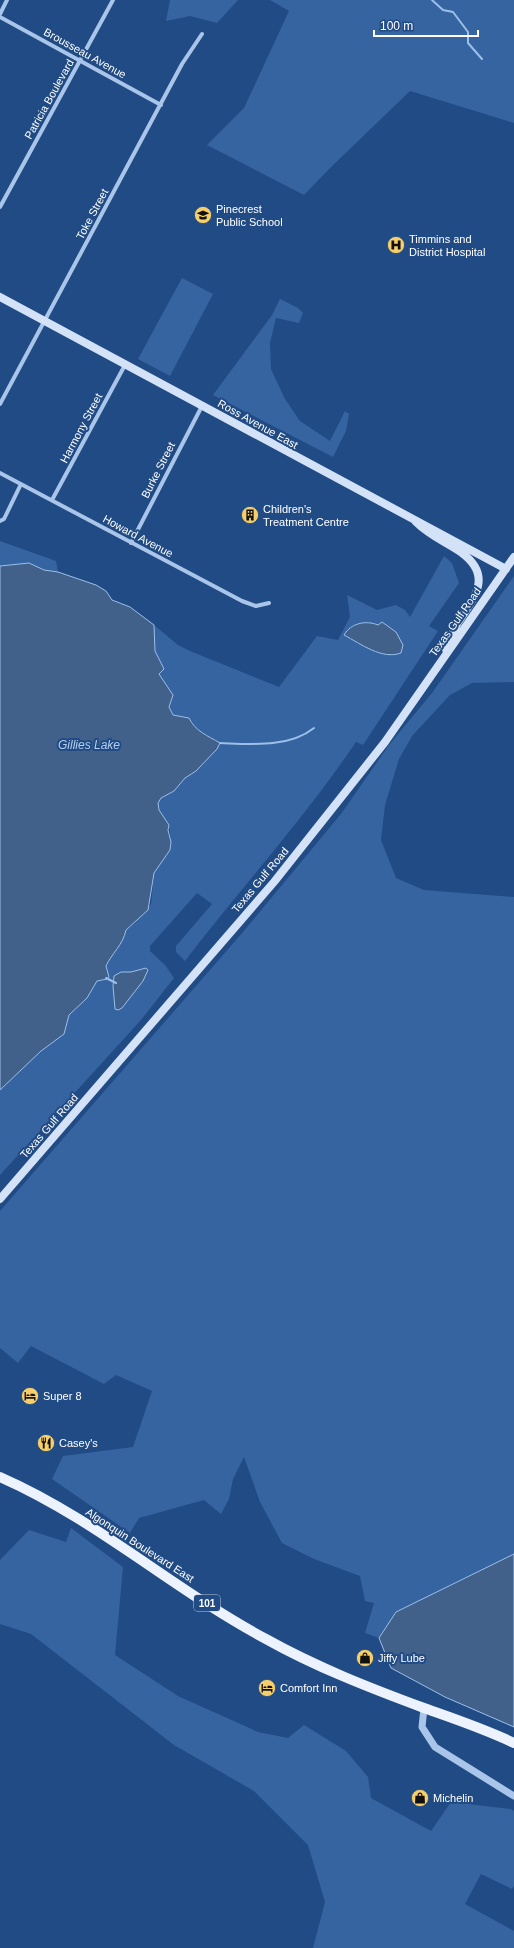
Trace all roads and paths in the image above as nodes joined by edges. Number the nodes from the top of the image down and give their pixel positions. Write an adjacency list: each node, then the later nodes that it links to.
1 (7, 0): 3 (street)
2 (113, 0): 6 (street, Patricia Boulevard)
3 (0, 14)
4 (0, 17): 6 (street, Brousseau Avenue)
5 (202, 34): 7 (street, Toke Street)
6 (81, 60): 7 (street, Brousseau Avenue); 8 (street, Patricia Boulevard)
7 (161, 105): 10 (street, Toke Street)
8 (0, 207)
9 (0, 297): 10 (main road, Ross Avenue East)
10 (45, 320): 11 (main road, Ross Avenue East); 12 (street, Toke Street)
11 (125, 364): 13 (main road, Ross Avenue East); 16 (street, Harmony Street)
12 (0, 404)
13 (202, 406): 17 (main road, Ross Avenue East); 19 (street, Burke Street)
14 (0, 473): 15 (street, Howard Avenue)
15 (21, 484): 16 (street, Howard Avenue); 18 (street)
16 (52, 500): 19 (street, Howard Avenue)
17 (412, 518): 21 (main road, Ross Avenue East); 23 (main road)
18 (0, 521)
19 (131, 543): 22 (street, Howard Avenue)
20 (514, 557): 21 (main road, Texas Gulf Road)
21 (506, 569): 23 (main road, Texas Gulf Road)
22 (269, 603)
23 (442, 660): 24 (main road, Texas Gulf Road)
24 (0, 1199)
25 (0, 1477): 26 (main road, Algonquin Boulevard East / 101)
26 (424, 1708): 27 (main road, 101); 28 (street)
27 (514, 1743)
28 (514, 1796)

